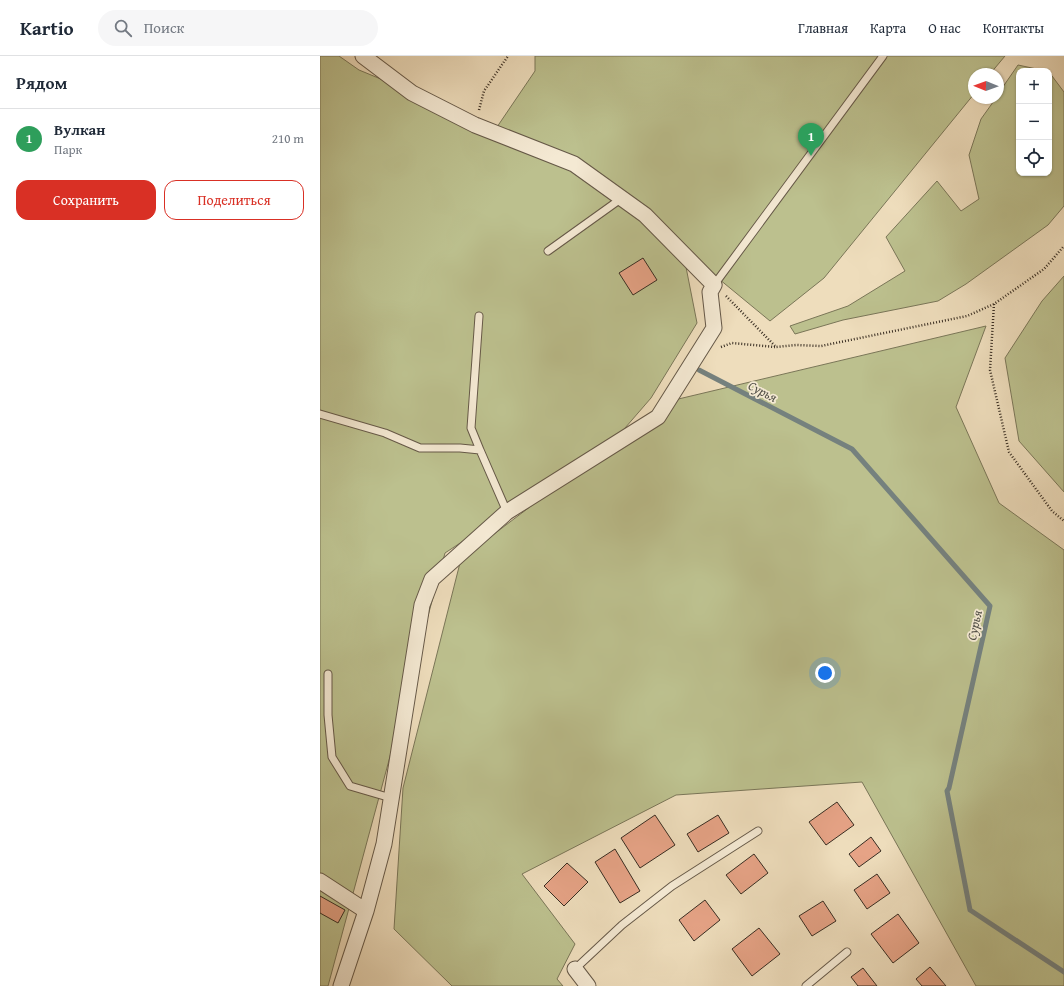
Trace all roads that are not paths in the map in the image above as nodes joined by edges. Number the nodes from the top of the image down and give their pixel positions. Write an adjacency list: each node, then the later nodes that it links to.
1 (363, 56): 3 (street)
2 (883, 56): 5 (lane)
3 (622, 198): 4 (lane); 5 (street)
4 (548, 251)
5 (714, 285): 9 (street)
6 (479, 316): 8 (lane)
7 (320, 414): 8 (lane)
8 (480, 450): 9 (lane)
9 (507, 512): 11 (street)
10 (328, 674): 11 (lane)
11 (391, 798): 14 (street)
12 (758, 832): 16 (lane)
13 (320, 881): 14 (street)
14 (366, 911): 17 (street)
15 (847, 952): 19 (lane)
16 (575, 969): 18 (street)
17 (341, 986)
18 (588, 986)
19 (806, 986)

